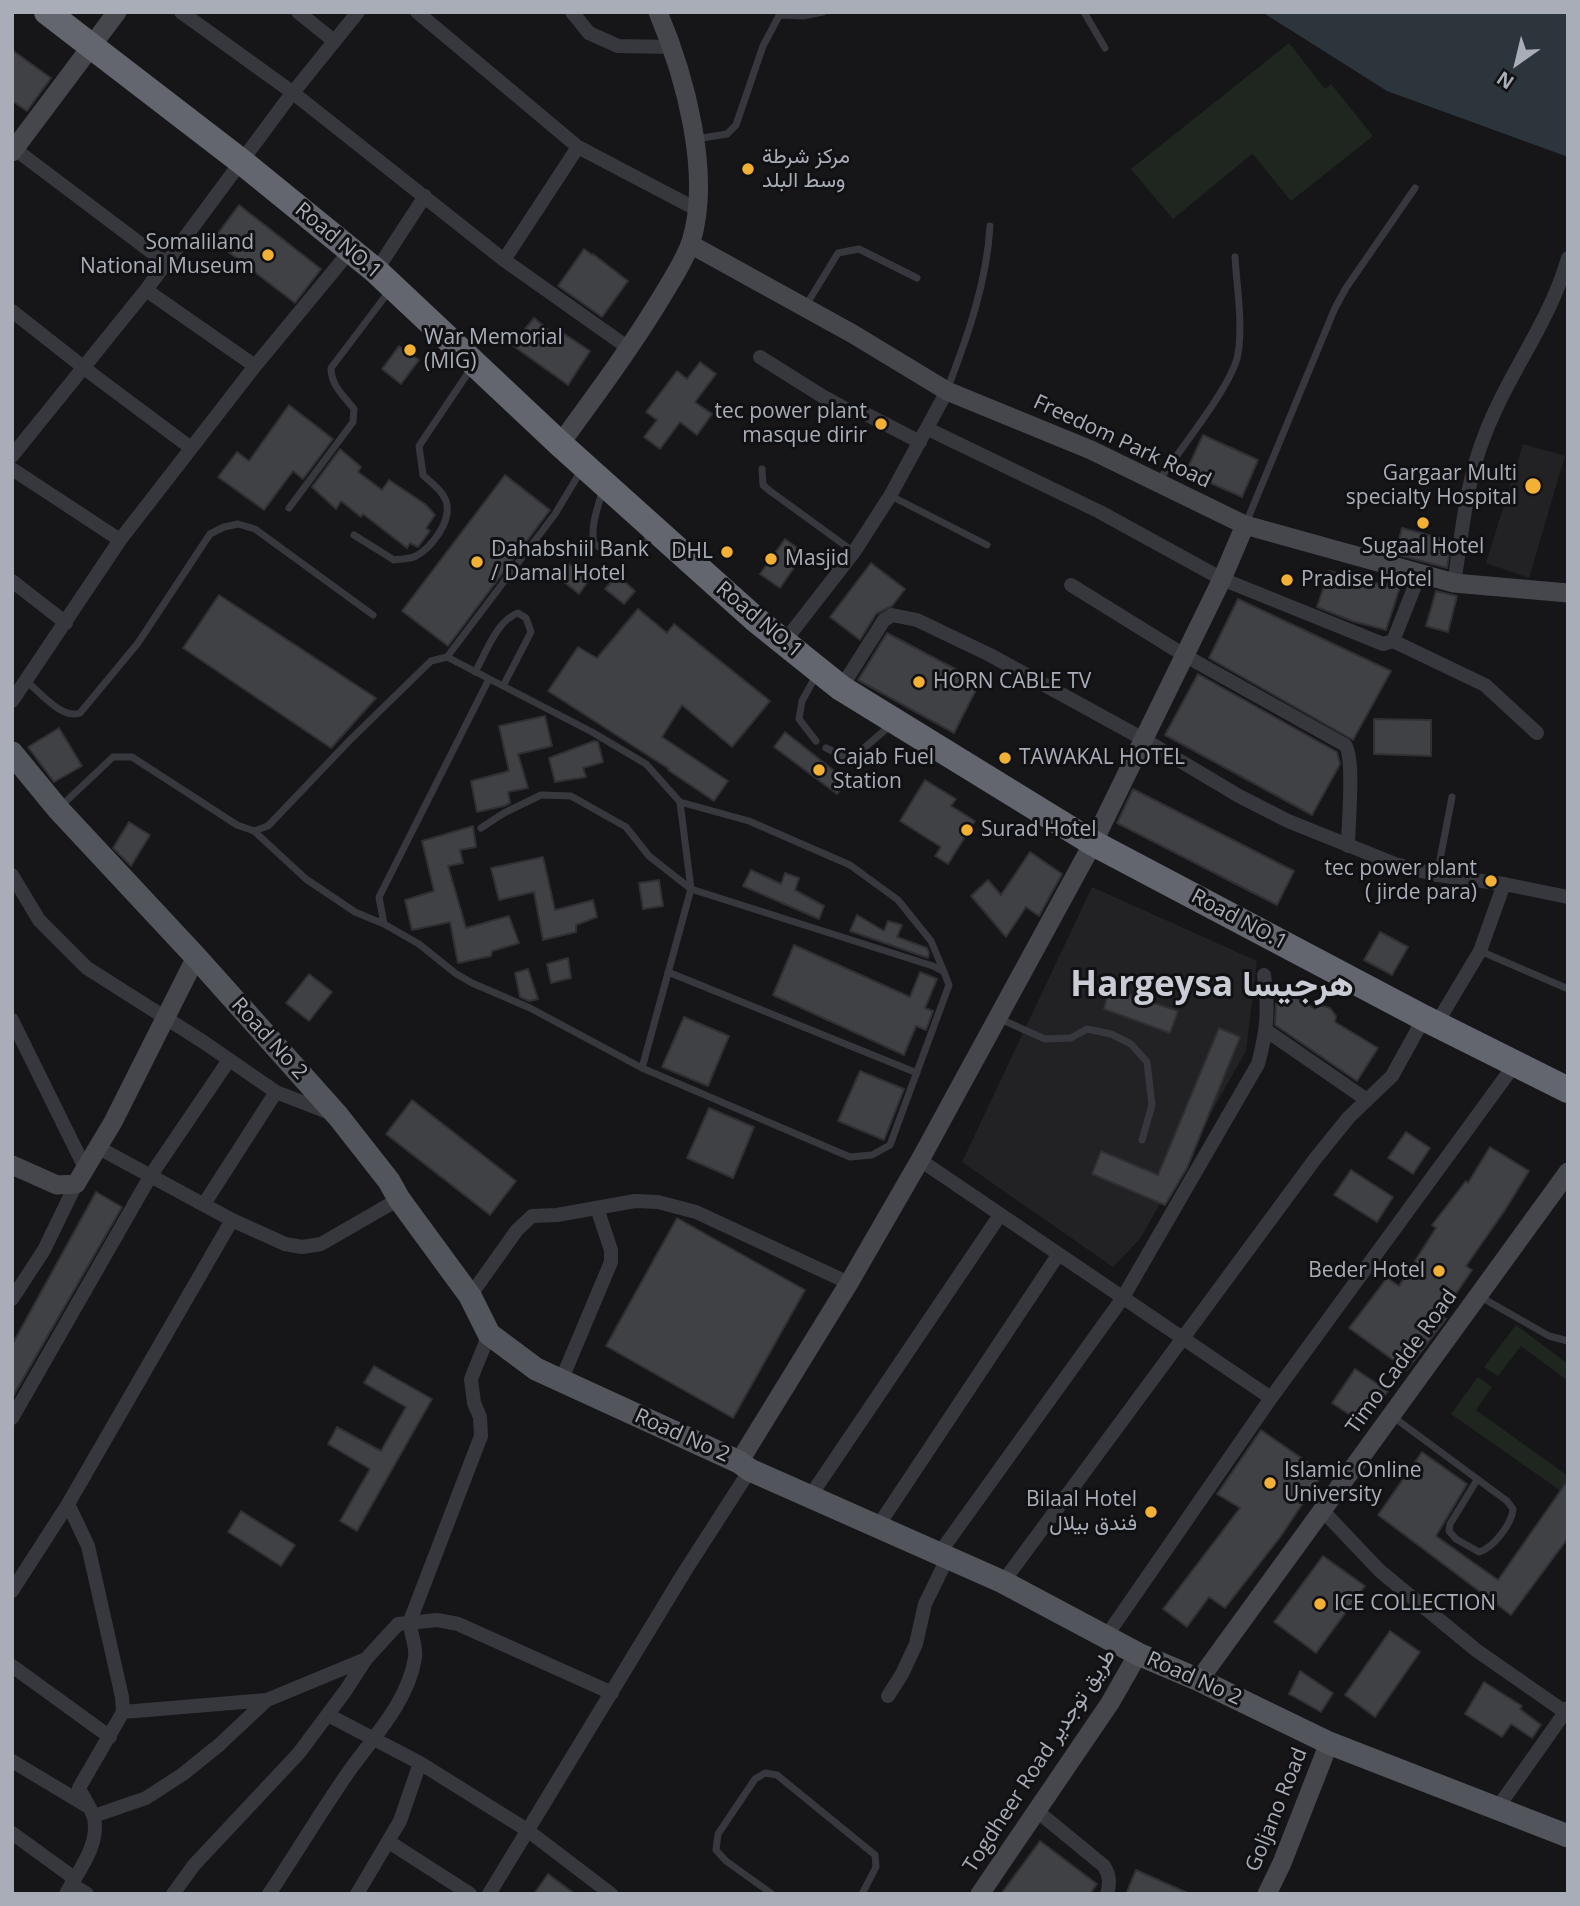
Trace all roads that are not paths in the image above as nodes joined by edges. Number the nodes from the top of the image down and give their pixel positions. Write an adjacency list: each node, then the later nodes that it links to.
1 (47, 12): 13 (highway, Road NO.1)
2 (117, 12): 13 (street)
3 (181, 12): 16 (street)
4 (298, 12): 12 (street)
5 (358, 12): 12 (street)
6 (417, 12): 18 (street)
7 (572, 12): 14 (street)
8 (823, 12): 11 (lane)
9 (1084, 12): 15 (lane)
10 (660, 13): 14 (street)
11 (781, 13): 17 (lane)
12 (334, 41): 16 (street)
13 (91, 47): 19 (street); 20 (highway, Road NO.1)
14 (673, 47): 17 (street)
15 (1105, 48)
16 (292, 92): 20 (street); 22 (street)
17 (695, 139): 23 (street)
18 (578, 147): 23 (street); 29 (street)
19 (13, 149): 30 (street)
20 (242, 162): 26 (highway, Road NO.1); 30 (street)
21 (1415, 188): 54 (lane)
22 (425, 196): 29 (street); 32 (street)
23 (698, 210): 25 (street)
24 (990, 226): 41 (lane)
25 (690, 244): 34 (street, Freedom Park Road); 36 (street)
26 (351, 251): 32 (highway, Road NO.1); 39 (street)
27 (1235, 257): 50 (lane)
28 (1568, 258): 63 (street)
29 (504, 260): 36 (street)
30 (166, 262): 33 (street)
31 (917, 278): 34 (lane)
32 (384, 279): 38 (highway, Road NO.1); 53 (lane)
33 (146, 290): 39 (street); 40 (street)
34 (805, 308): 41 (street, Freedom Park Road)
35 (12, 311): 40 (street)
36 (630, 349): 44 (street)
37 (760, 357): 43 (street)
38 (474, 364): 44 (highway, Road NO.1); 56 (lane)
39 (255, 366): 45 (street)
40 (85, 368): 45 (street); 46 (street)
41 (947, 391): 42 (street); 50 (street, Freedom Park Road)
42 (928, 429): 43 (street); 61 (street)
43 (920, 442): 52 (street)
44 (560, 444): 47 (highway, Road NO.1)
45 (191, 448): 57 (street)
46 (12, 456)
47 (584, 466): 51 (highway, Road NO.1); 71 (lane)
48 (12, 469): 57 (street)
49 (762, 469): 59 (lane)
50 (1157, 482): 54 (street, Freedom Park Road)
51 (605, 484): 55 (highway, Road NO.1); 55 (lane)
52 (890, 496): 58 (lane); 59 (street)
53 (289, 508)
54 (1245, 525): 60 (street, Freedom Park Road); 61 (street)
55 (660, 534): 69 (highway, Road NO.1)
56 (354, 535)
57 (120, 540): 67 (street)
58 (987, 545)
59 (854, 552): 69 (street)
60 (1420, 573): 63 (street, Freedom Park Road); 68 (street)
61 (1222, 579): 68 (street); 70 (street)
62 (12, 581): 67 (street)
63 (1454, 583): 65 (street, Freedom Park Road)
64 (1071, 585): 70 (street)
65 (1568, 593)
66 (373, 615): 75 (lane)
67 (66, 623): 75 (street)
68 (1394, 640): 80 (street)
69 (784, 642): 72 (highway, Road NO.1)
70 (1184, 655): 81 (street); 91 (street)
71 (447, 657): 73 (lane); 89 (lane)
72 (819, 670): 77 (highway, Road NO.1); 82 (lane)
73 (475, 672): 74 (lane); 76 (lane)
74 (489, 679): 76 (lane); 97 (lane)
75 (26, 681): 78 (street)
76 (503, 686): 86 (lane)
77 (841, 688): 79 (highway, Road NO.1); 81 (street)
78 (12, 701)
79 (895, 721): 83 (lane); 90 (highway, Road NO.1)
80 (1537, 733)
81 (1145, 740): 90 (street); 91 (street)
82 (816, 741)
83 (826, 748)
84 (12, 753): 87 (main road, Road No 2)
85 (1452, 797): 93 (lane)
86 (680, 802): 95 (lane); 101 (lane)
87 (58, 809): 89 (lane); 99 (main road, Road No 2)
88 (481, 828): 95 (lane)
89 (254, 831): 97 (lane)
90 (1093, 843): 105 (street); 107 (highway, Road NO.1)
91 (1348, 846): 93 (street)
92 (12, 875): 104 (street)
93 (1437, 875): 94 (street)
94 (1504, 884): 96 (street); 98 (street)
95 (691, 889): 100 (lane); 101 (lane)
96 (1568, 897)
97 (384, 925): 111 (lane)
98 (1480, 951): 103 (lane); 107 (street)
99 (196, 957): 104 (street); 116 (main road, Road No 2)
100 (668, 972): 111 (lane); 112 (lane)
101 (944, 972): 112 (lane)
102 (1264, 975): 108 (street)
103 (1566, 988)
104 (165, 1017): 109 (street); 118 (street)
105 (998, 1018): 117 (lane); 119 (street)
106 (12, 1020): 123 (street)
107 (1431, 1021): 110 (highway, Road NO.1); 115 (street)
108 (1267, 1031): 115 (street); 134 (street)
109 (229, 1060): 114 (street); 122 (street)
110 (1515, 1064): 113 (highway, Road NO.1); 139 (street)
111 (642, 1068): 112 (lane)
112 (916, 1073)
113 (1568, 1090)
114 (276, 1092): 116 (street); 125 (street)
115 (1367, 1100): 136 (street)
116 (338, 1116): 124 (main road, Road No 2)
117 (1142, 1140)
118 (99, 1148): 122 (street); 123 (street)
119 (920, 1160): 127 (street); 130 (street)
120 (12, 1165): 123 (street)
121 (1568, 1172): 132 (street, Timo Cadde Road)
122 (151, 1175): 125 (street); 141 (street)
123 (81, 1177): 133 (street)
124 (399, 1199): 128 (street); 131 (main road, Road No 2)
125 (204, 1204): 128 (street)
126 (597, 1208): 130 (street); 131 (street); 138 (street)
127 (1000, 1215): 129 (street); 144 (street)
128 (232, 1220): 145 (street)
129 (1058, 1255): 134 (street); 147 (street)
130 (849, 1283): 142 (street)
131 (470, 1296): 135 (main road, Road No 2)
132 (1478, 1296): 137 (lane); 140 (street, Timo Cadde Road)
133 (12, 1299)
134 (1122, 1299): 136 (street); 148 (street)
135 (489, 1334): 138 (main road, Road No 2); 151 (street)
136 (1184, 1338): 139 (street); 149 (street)
137 (1568, 1341)
138 (561, 1381): 142 (main road, Road No 2)
139 (1270, 1398): 152 (street)
140 (1392, 1415): 143 (lane); 146 (street, Timo Cadde Road)
141 (12, 1418)
142 (745, 1466): 144 (main road, Road No 2); 157 (street)
143 (1477, 1480): 143 (lane)
144 (811, 1495): 147 (main road, Road No 2)
145 (68, 1504): 150 (street); 161 (street)
146 (1322, 1510): 156 (street, Timo Cadde Road); 160 (street)
147 (878, 1526): 148 (main road, Road No 2)
148 (942, 1557): 149 (main road, Road No 2); 158 (street)
149 (1003, 1582): 152 (main road, Road No 2)
150 (14, 1583)
151 (410, 1621): 154 (street); 157 (street); 164 (street)
152 (1105, 1638): 153 (main road, Road No 2)
153 (1138, 1654): 156 (main road, Road No 2); 170 (street, Togdheer Road طريق توجدير)
154 (366, 1659): 159 (street); 162 (street)
155 (12, 1666): 163 (street)
156 (1199, 1680): 165 (main road, Road No 2)
157 (612, 1693): 171 (street)
158 (888, 1696)
159 (267, 1700): 161 (street); 169 (street)
160 (1566, 1710): 168 (street)
161 (122, 1712): 163 (street)
162 (328, 1715): 164 (street); 177 (street)
163 (110, 1737): 169 (street)
164 (374, 1739): 167 (street); 178 (street)
165 (1329, 1743): 168 (main road, Road No 2); 187 (street, Goljano Road)
166 (12, 1761): 169 (street)
167 (421, 1763): 171 (street); 174 (street)
168 (1498, 1807): 173 (main road, Road No 2)
169 (90, 1811): 175 (street)
170 (1037, 1811): 185 (street, Togdheer Road طريق توجدير); 186 (street)
171 (527, 1830): 181 (street); 182 (street)
172 (12, 1833): 175 (street)
173 (1568, 1836)
174 (389, 1842): 179 (street); 180 (street)
175 (70, 1885): 176 (street)
176 (87, 1894)
177 (173, 1894)
178 (269, 1894)
179 (357, 1894)
180 (470, 1894)
181 (489, 1894)
182 (611, 1894)
183 (772, 1894): 184 (lane)
184 (862, 1894)
185 (980, 1894)
186 (1107, 1894)
187 (1267, 1894)

